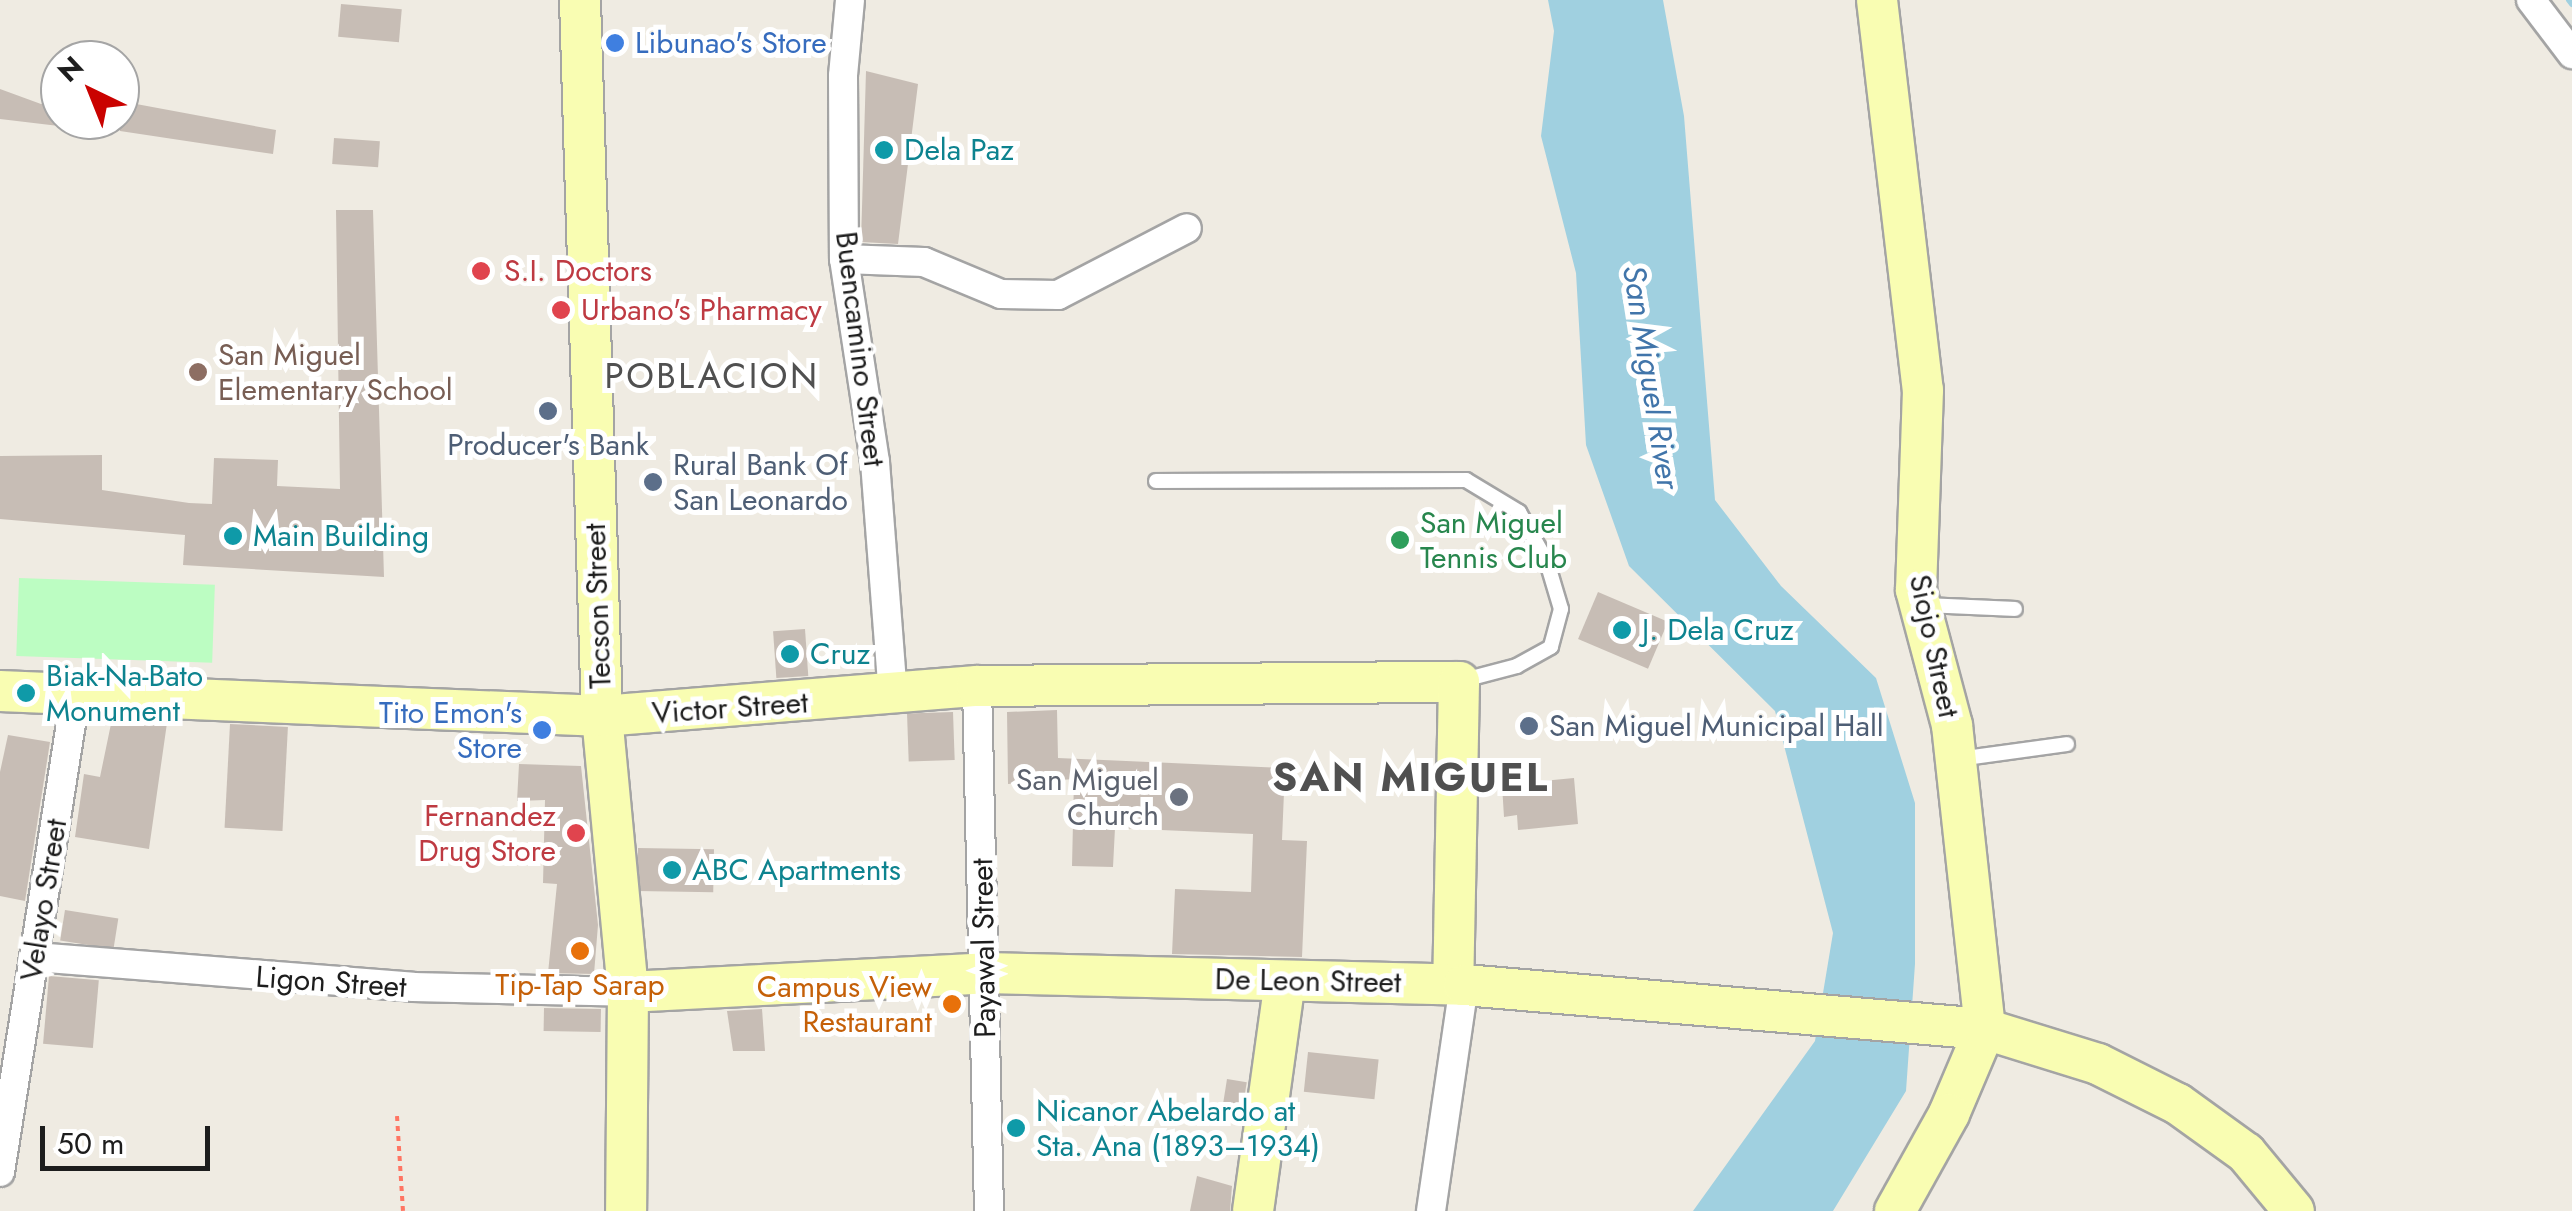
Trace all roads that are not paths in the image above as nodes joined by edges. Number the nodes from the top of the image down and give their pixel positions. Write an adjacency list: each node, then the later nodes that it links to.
1 (580, 0): 16 (street, Tecson Street)
2 (850, 0): 7 (street, Buencamino Street)
3 (1877, 0): 9 (street, Siojo Street)
4 (2531, 0): 5 (street)
5 (2572, 54)
6 (1187, 228): 7 (street)
7 (844, 259): 15 (street, Buencamino Street)
8 (1156, 480): 11 (lane)
9 (1921, 605): 10 (lane); 18 (street, Siojo Street)
10 (2016, 609)
11 (1459, 682): 12 (street, Victor Street); 22 (street)
12 (978, 686): 15 (street, Victor Street); 20 (street, Payawal Street)
13 (0, 691): 14 (street, Victor Street)
14 (76, 692): 16 (street, Victor Street); 19 (street, Velayo Street)
15 (893, 697): 16 (street, Victor Street)
16 (602, 716): 23 (street, Tecson Street)
17 (2067, 744): 18 (lane)
18 (1957, 760): 24 (street, Siojo Street)
19 (35, 957): 23 (street, Ligon Street); 25 (street, Velayo Street)
20 (986, 973): 21 (street, De Leon Street); 23 (street, De Leon Street); 28 (street, Payawal Street)
21 (1286, 981): 22 (street, De Leon Street); 29 (street)
22 (1458, 984): 24 (street, De Leon Street); 30 (street)
23 (628, 992): 27 (street, Tecson Street)
24 (1978, 1028): 26 (street, De Leon Street); 31 (street, Siojo Street)
25 (0, 1169)
26 (2280, 1201)
27 (626, 1211)
28 (988, 1211)
29 (1253, 1211)
30 (1431, 1211)
31 (1894, 1211)

